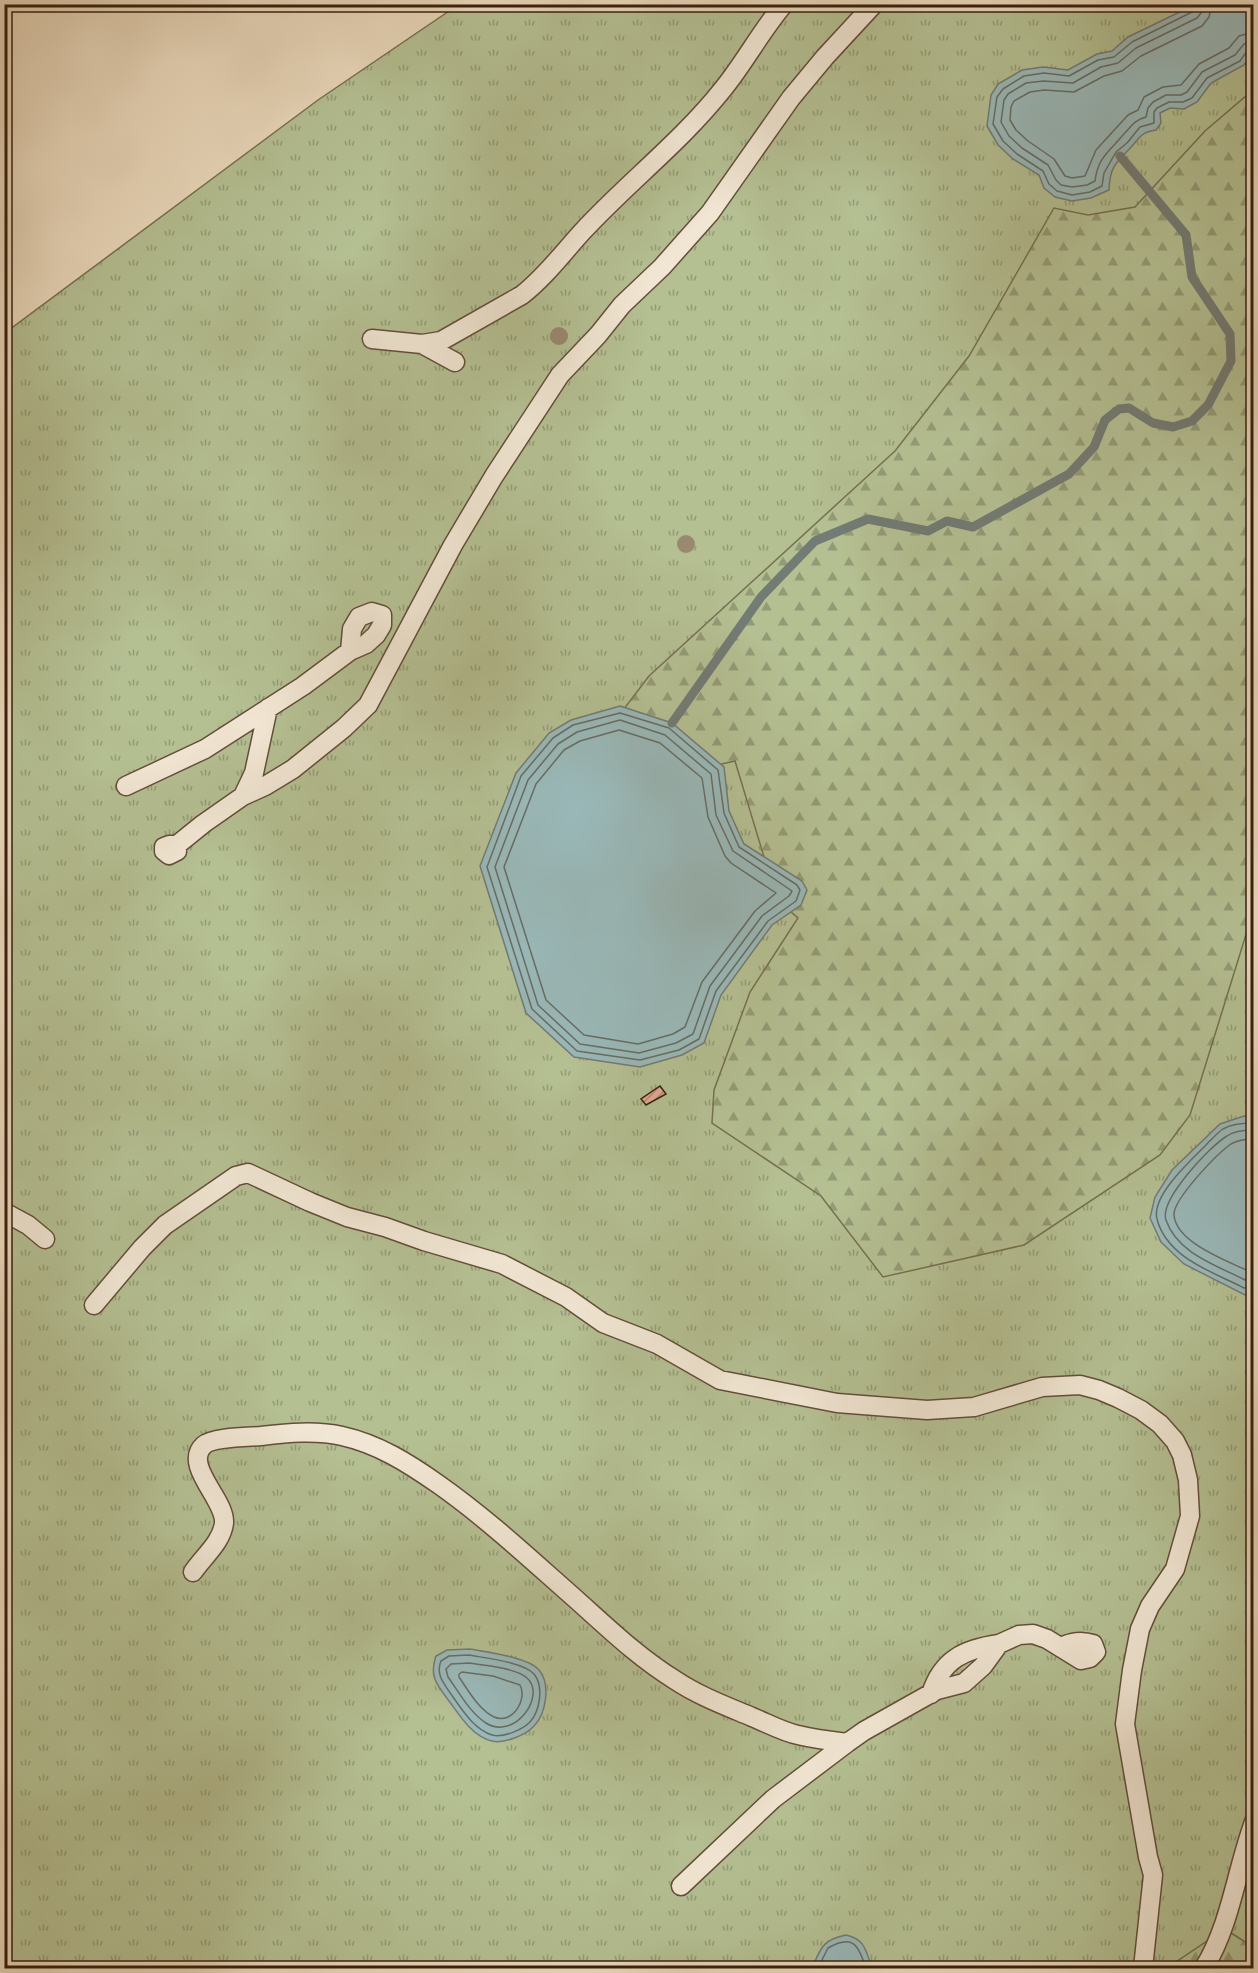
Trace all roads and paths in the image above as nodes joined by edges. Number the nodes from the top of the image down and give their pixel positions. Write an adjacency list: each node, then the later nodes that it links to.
1 (784, 4): 4 (lane)
2 (874, 4): 9 (lane)
3 (372, 339): 4 (lane)
4 (422, 344): 5 (lane)
5 (454, 362)
6 (350, 651): 7 (lane)
7 (268, 708): 8 (lane); 9 (lane)
8 (126, 786)
9 (243, 796): 10 (lane)
10 (177, 845)
11 (4, 1212): 12 (lane)
12 (45, 1239)
13 (94, 1305): 21 (lane)
14 (193, 1572): 18 (lane)
15 (999, 1644): 16 (lane); 17 (lane); 17 (lane)
16 (1060, 1647)
17 (931, 1694): 18 (lane)
18 (848, 1743): 20 (lane)
19 (1254, 1822): 22 (lane)
20 (681, 1886)
21 (1143, 1968)
22 (1204, 1968)

